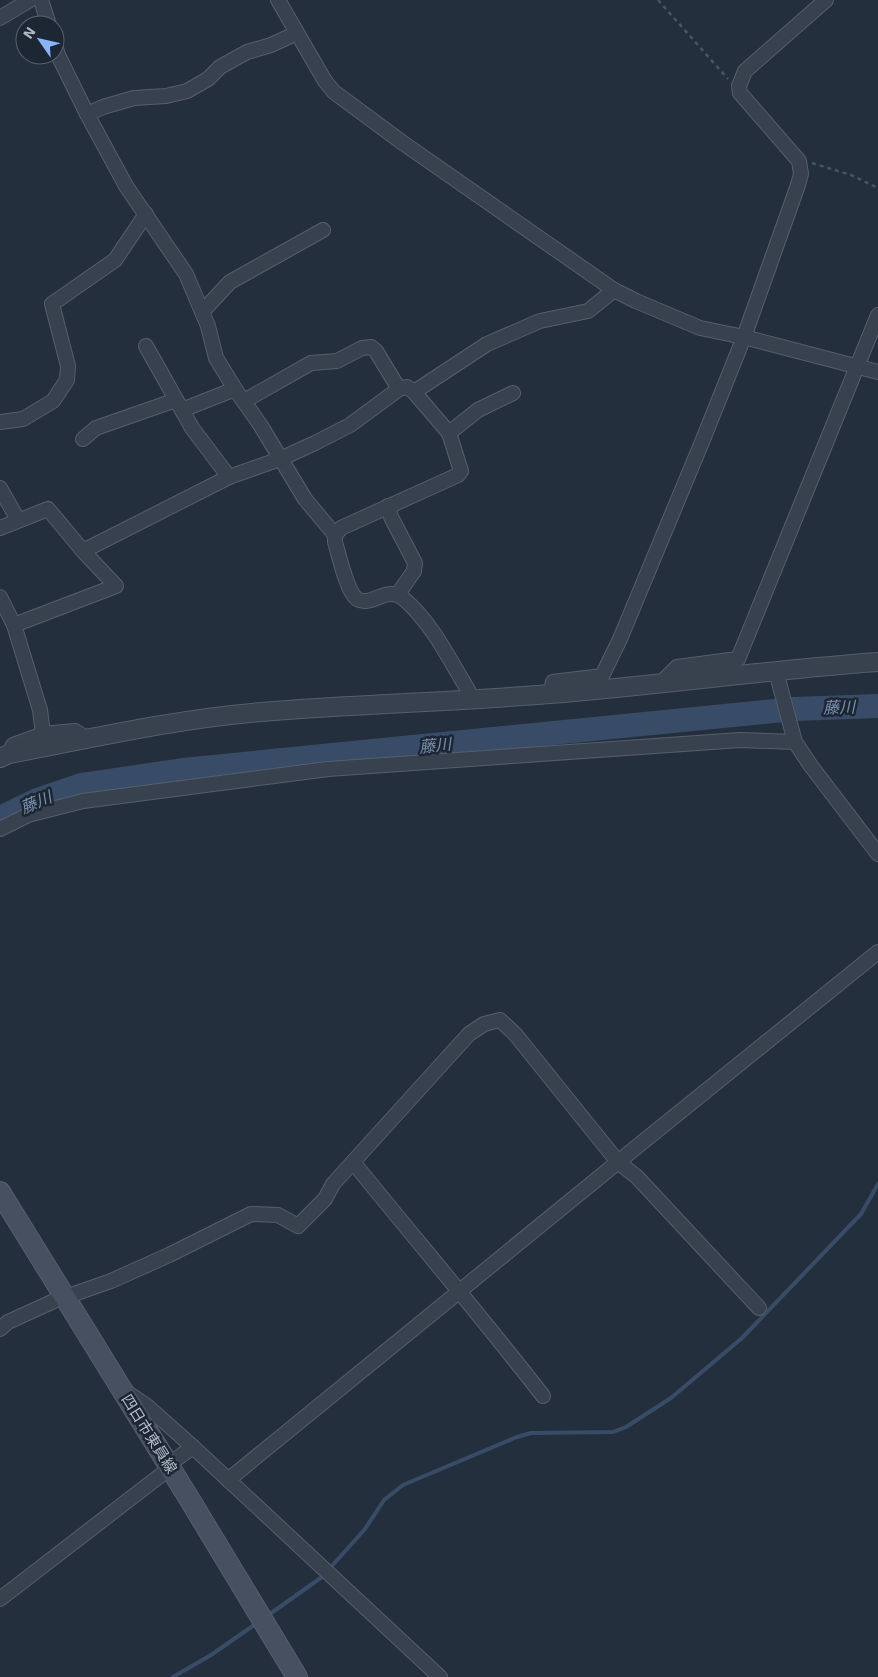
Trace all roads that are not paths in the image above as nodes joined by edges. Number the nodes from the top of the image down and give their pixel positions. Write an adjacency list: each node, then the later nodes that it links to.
1 (30, 0): 6 (street)
2 (41, 0): 5 (street)
3 (278, 0): 7 (street)
4 (826, 0): 15 (street)
5 (46, 15)
6 (0, 18)
7 (297, 33): 9 (street); 12 (street)
8 (63, 65): 9 (street)
9 (87, 114): 10 (street)
10 (146, 214): 13 (street); 25 (street)
11 (323, 230): 13 (street)
12 (614, 290): 15 (street); 21 (street)
13 (202, 312): 19 (street)
14 (878, 315): 17 (street)
15 (744, 337): 17 (street); 42 (street)
16 (146, 346): 24 (street)
17 (857, 366): 18 (street); 41 (street)
18 (878, 372)
19 (235, 389): 23 (street); 24 (street)
20 (399, 389): 21 (street); 23 (street); 28 (street)
21 (414, 392): 26 (street)
22 (513, 393): 26 (street)
23 (244, 401): 28 (street)
24 (179, 405): 27 (street); 29 (street)
25 (0, 422)
26 (449, 433): 31 (street)
27 (82, 439)
28 (280, 459): 29 (street); 34 (street)
29 (229, 477): 35 (street)
30 (0, 488): 32 (street)
31 (388, 506): 34 (street); 36 (street)
32 (18, 520): 33 (street); 35 (street)
33 (0, 528)
34 (335, 535): 36 (street)
35 (83, 550): 38 (street)
36 (398, 594): 43 (street)
37 (0, 597): 38 (street)
38 (14, 625): 44 (street)
39 (878, 662): 40 (street)
40 (778, 675): 41 (street); 45 (street)
41 (661, 682): 42 (street)
42 (550, 694): 43 (street)
43 (471, 699): 46 (street)
44 (43, 734): 46 (street); 47 (street)
45 (794, 737): 48 (street); 49 (street)
46 (88, 739): 47 (street)
47 (5, 756)
48 (0, 829)
49 (878, 854)
50 (878, 952): 52 (street)
51 (353, 1162): 52 (street); 54 (street); 55 (street)
52 (618, 1162): 54 (street); 56 (street)
53 (0, 1192): 55 (main road, 四日市東員線)
54 (458, 1292): 59 (street); 62 (street)
55 (65, 1297): 57 (street); 58 (main road, 四日市東員線)
56 (759, 1308)
57 (0, 1329)
58 (121, 1388): 60 (street); 61 (main road, 四日市東員線)
59 (543, 1396)
60 (193, 1447): 61 (street); 62 (street)
61 (169, 1466): 63 (street); 64 (main road, 四日市東員線)
62 (228, 1480): 65 (street)
63 (0, 1599)
64 (297, 1677)
65 (440, 1677)

